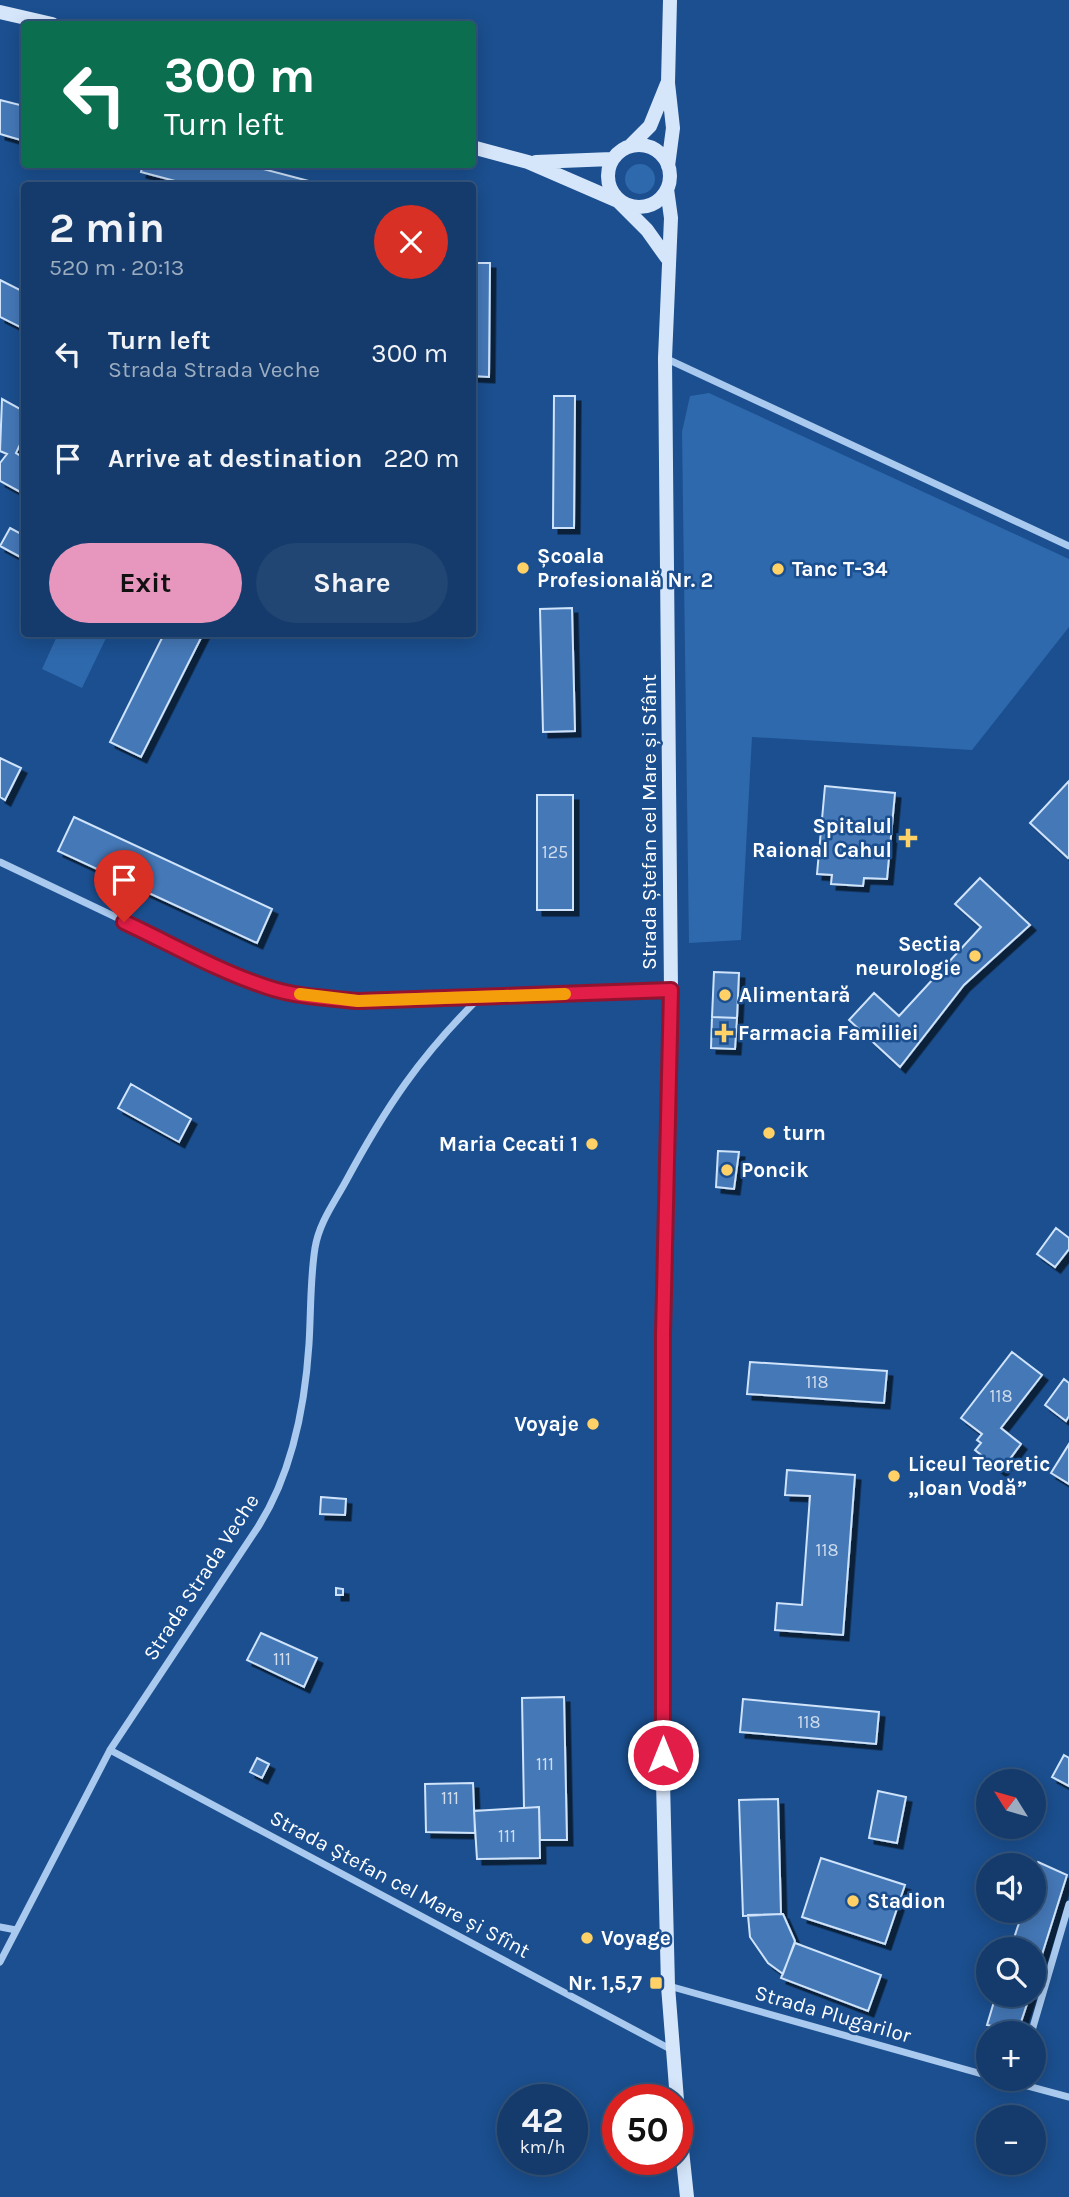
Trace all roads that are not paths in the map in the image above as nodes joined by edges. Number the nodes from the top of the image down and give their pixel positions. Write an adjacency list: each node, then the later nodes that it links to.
1 (670, 0): 4 (main road)
2 (0, 12): 3 (main road)
3 (39, 21)
4 (668, 83): 5 (main road); 9 (main road)
5 (631, 145): 7 (main road); 9 (main road)
6 (476, 148): 8 (main road)
7 (612, 159): 8 (main road); 11 (main road)
8 (528, 162): 11 (main road)
9 (668, 166): 10 (main road)
10 (667, 189): 11 (main road); 12 (main road, Strada Ștefan cel Mare și Sfânt)
11 (618, 201): 12 (main road)
12 (667, 258): 13 (main road, Strada Ștefan cel Mare și Sfânt)
13 (665, 358): 14 (street); 16 (main road, Strada Ștefan cel Mare și Sfânt)
14 (1069, 546)
15 (0, 862): 17 (street)
16 (671, 990): 17 (street); 23 (main road, Strada Ștefan cel Mare și Sfânt)
17 (480, 997): 18 (street, Strada Strada Veche)
18 (110, 1750): 21 (street, Strada Strada Veche); 25 (street, Strada Ștefan cel Mare și Sfînt)
19 (1069, 1904): 24 (street)
20 (0, 1927): 21 (street)
21 (16, 1930): 22 (street, Strada Strada Veche)
22 (0, 1962)
23 (668, 1986): 25 (main road, Strada Ștefan cel Mare și Sfânt); 26 (street, Strada Plugarilor)
24 (1035, 2021)
25 (673, 2050): 27 (main road, Strada Ștefan cel Mare și Sfânt)
26 (976, 2072)
27 (676, 2084)
28 (1046, 2090): 29 (street)
29 (1069, 2097)
30 (685, 2175): 31 (main road, Strada Ștefan cel Mare și Sfânt)
31 (687, 2197)

